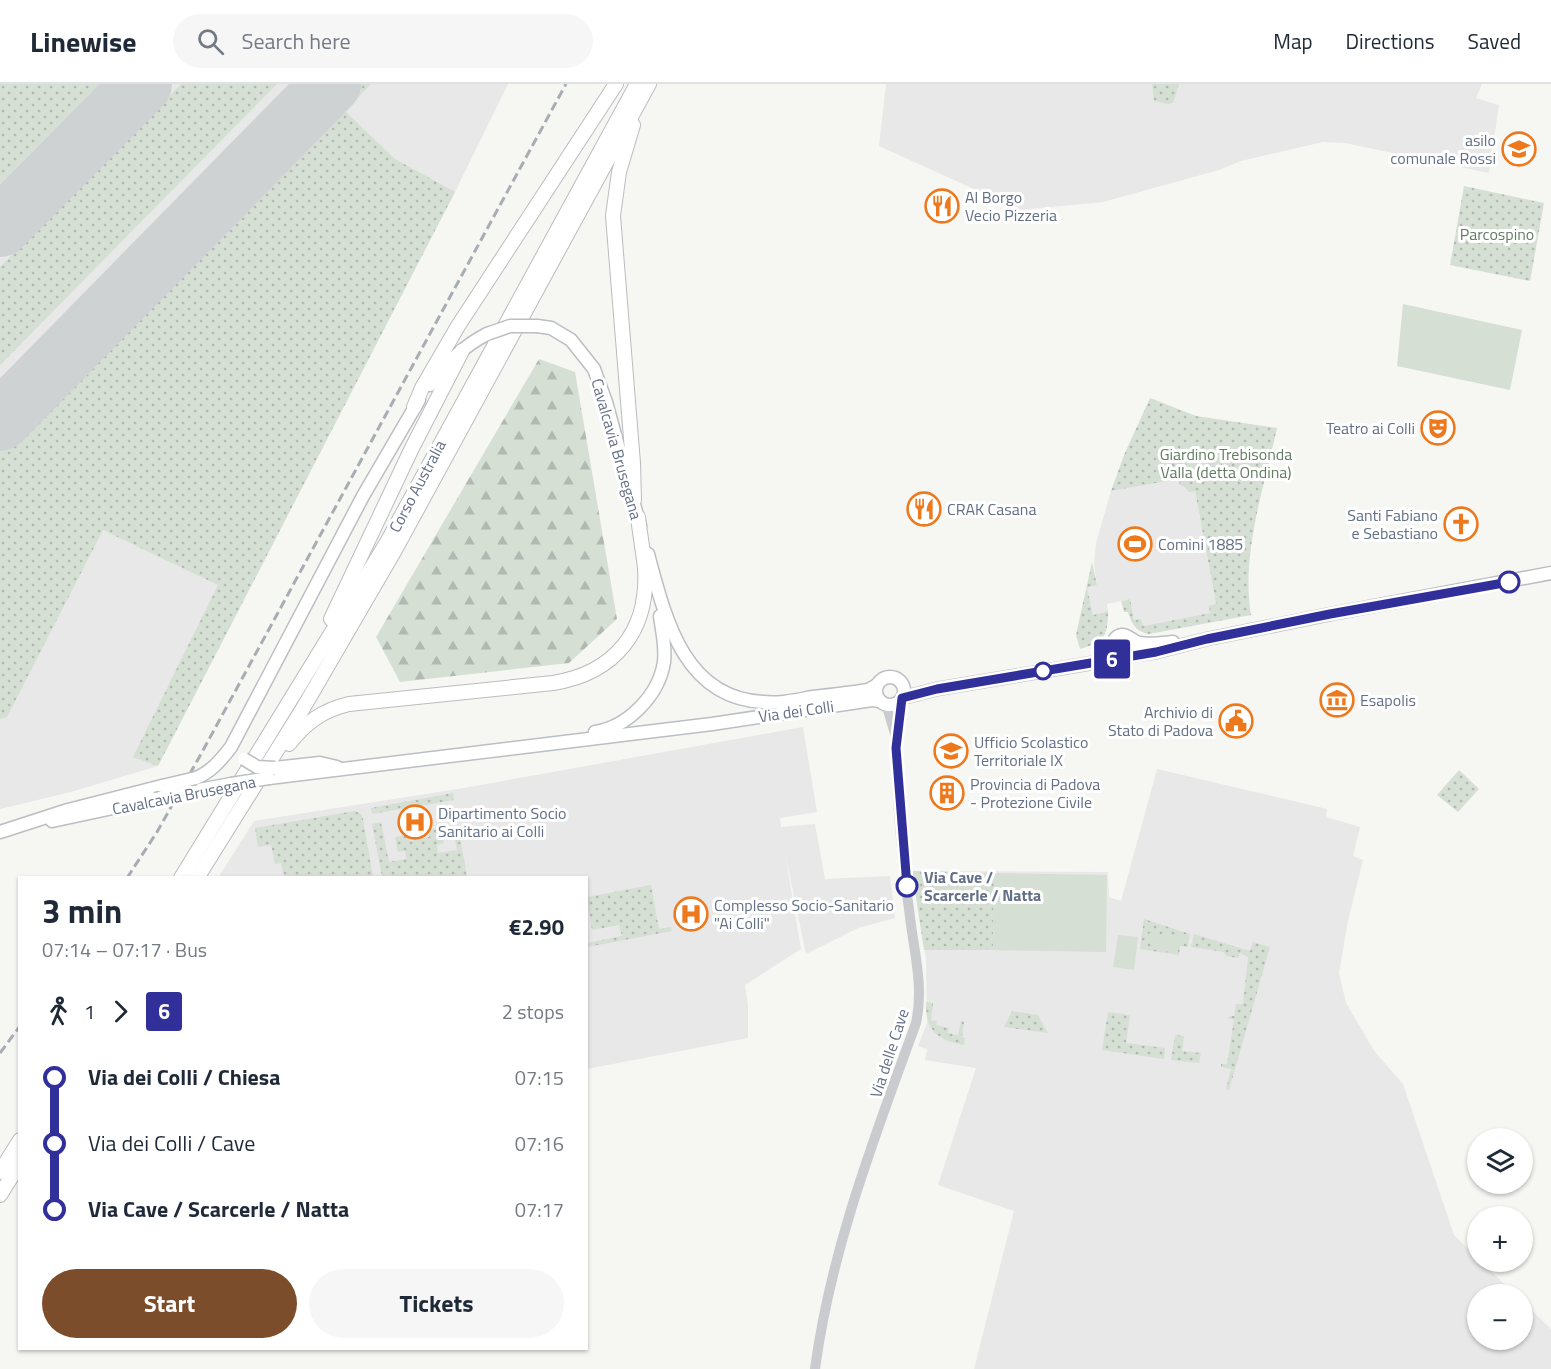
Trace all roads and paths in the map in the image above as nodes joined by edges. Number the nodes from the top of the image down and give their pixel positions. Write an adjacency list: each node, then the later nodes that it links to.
1 (616, 84): 4 (highway)
2 (643, 86): 5 (highway); 17 (highway, Corso Australia); 26 (highway, Corso Australia)
3 (462, 351): 4 (main road, Cavalcavia Brusegana); 5 (main road, Cavalcavia Brusegana, bridge); 17 (highway)
4 (414, 407): 22 (main road, Cavalcavia Brusegana)
5 (634, 500): 6 (main road, Cavalcavia Brusegana)
6 (638, 517): 8 (main road, Cavalcavia Brusegana); 26 (highway)
7 (1551, 573): 10 (main road, Via dei Colli)
8 (654, 577): 18 (main road, Cavalcavia Brusegana); 24 (main road)
9 (1131, 639): 10 (main road, Via dei Colli); 11 (main road, Via dei Colli); 12 (main road)
10 (1207, 639): 12 (main road, Via dei Colli)
11 (1112, 644): 12 (main road); 13 (main road, Via dei Colli)
12 (1125, 657): 13 (main road, Via dei Colli)
13 (1075, 665): 16 (main road, Via dei Colli)
14 (902, 684): 15 (main road, Via dei Colli); 16 (main road, Via dei Colli); 19 (main road)
15 (877, 685): 18 (main road, Via dei Colli); 20 (main road)
16 (937, 689): 19 (main road, Via dei Colli)
17 (294, 695): 29 (highway, Corso Australia)
18 (813, 697)
19 (901, 699): 20 (main road, Via dei Colli); 23 (street, Via delle Cave)
20 (881, 702): 21 (main road, Via dei Colli); 23 (street, Via delle Cave)
21 (712, 724): 24 (main road, Cavalcavia Brusegana)
22 (237, 736): 25 (main road, Cavalcavia Brusegana, bridge); 27 (main road, Cavalcavia Brusegana, bridge)
23 (896, 737): 35 (street, Via delle Cave)
24 (512, 749): 25 (main road, Cavalcavia Brusegana)
25 (272, 773): 27 (main road, Cavalcavia Brusegana, bridge)
26 (231, 823): 30 (highway, Corso Australia)
27 (21, 826): 28 (main road, Cavalcavia Brusegana)
28 (0, 832)
29 (182, 876)
30 (198, 876)
31 (18, 1143): 33 (highway)
32 (18, 1166): 34 (highway)
33 (0, 1172)
34 (0, 1195)
35 (815, 1369)

